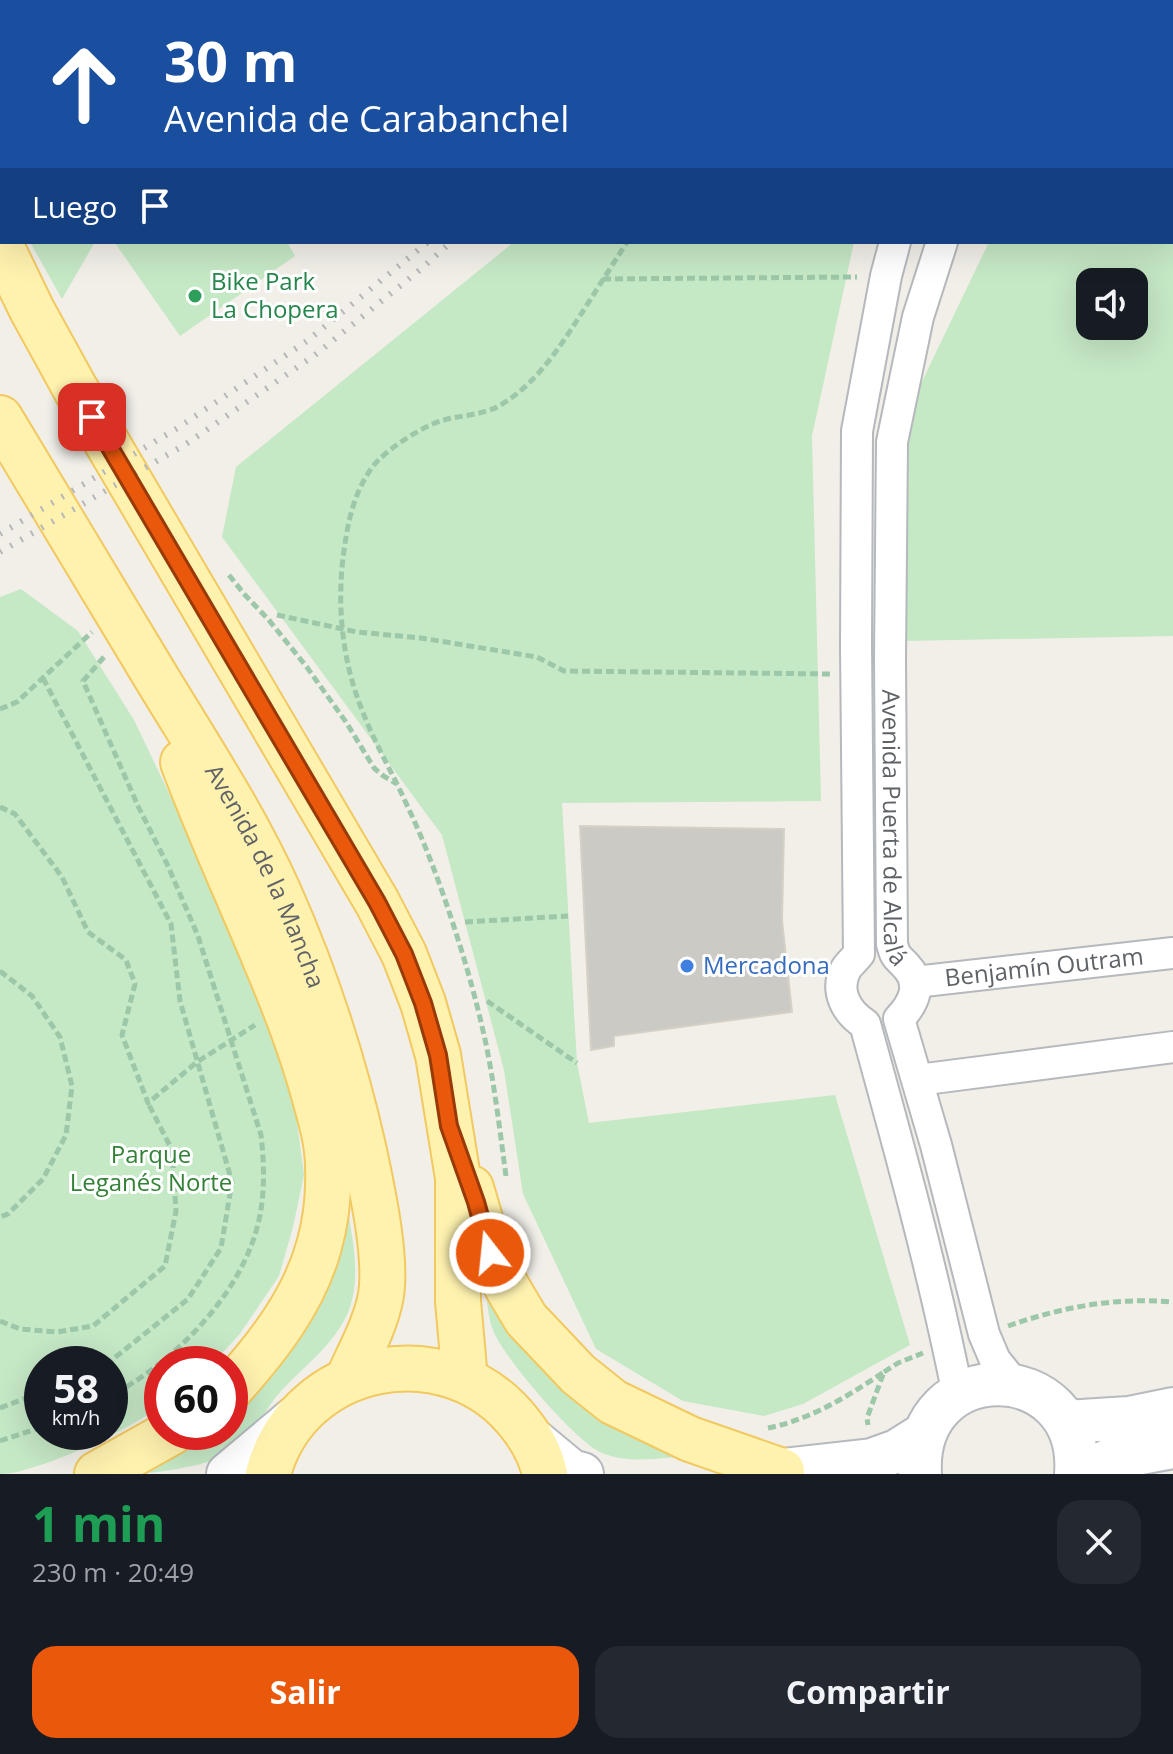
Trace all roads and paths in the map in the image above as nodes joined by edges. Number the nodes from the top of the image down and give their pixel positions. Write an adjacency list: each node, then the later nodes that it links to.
1 (0, 244): 8 (main road)
2 (626, 244): 6 (path)
3 (894, 244): 5 (street, Avenida Puerta de Alcalá)
4 (941, 244): 20 (street, Avenida Puerta de Alcalá)
5 (886, 276): 6 (path); 13 (street, Avenida Puerta de Alcalá)
6 (603, 279): 10 (path)
7 (0, 418): 11 (main road, Avenida de la Mancha)
8 (217, 580): 15 (path); 34 (main road)
9 (277, 615): 10 (path)
10 (343, 629): 13 (path); 15 (path)
11 (131, 634): 12 (main road, Avenida de la Mancha); 28 (path)
12 (153, 673): 25 (main road); 44 (main road, Avenida de la Mancha)
13 (856, 675): 21 (street, Avenida Puerta de Alcalá)
14 (43, 678): 30 (path)
15 (398, 784): 35 (path)
16 (0, 807): 33 (path)
17 (568, 916): 18 (path)
18 (465, 922)
19 (1173, 953): 23 (street, Benjamín Outram)
20 (895, 957): 21 (street); 23 (street, Avenida Puerta de Alcalá)
21 (856, 958): 27 (street, Avenida Puerta de Alcalá)
22 (0, 971): 36 (path)
23 (915, 982): 26 (street, Avenida Puerta de Alcalá)
24 (487, 1001): 31 (path)
25 (284, 1006): 28 (path); 42 (main road)
26 (899, 1019): 27 (street); 32 (street)
27 (865, 1024): 40 (street, Avenida Puerta de Alcalá)
28 (231, 1040): 30 (path); 46 (path)
29 (1173, 1047): 32 (street)
30 (197, 1062): 33 (path); 41 (path)
31 (577, 1063)
32 (918, 1080): 39 (street)
33 (148, 1103): 38 (path)
34 (449, 1126): 45 (main road); 62 (main road)
35 (506, 1178)
36 (0, 1217)
37 (1173, 1302): 39 (path)
38 (0, 1321)
39 (984, 1334): 47 (street)
40 (948, 1345): 43 (path); 48 (street, Avenida Puerta de Alcalá)
41 (128, 1347)
42 (248, 1369)
43 (884, 1372): 54 (path); 61 (path)
44 (348, 1379): 45 (main road); 52 (main road)
45 (465, 1380): 60 (main road)
46 (128, 1385)
47 (1015, 1385): 48 (main road); 53 (main road)
48 (958, 1395): 59 (main road)
49 (24, 1399): 50 (path)
50 (0, 1408)
51 (1173, 1409): 53 (main road)
52 (300, 1414): 64 (main road); 65 (main road)
53 (1066, 1422): 67 (main road)
54 (765, 1429)
55 (24, 1433): 56 (path)
56 (0, 1441)
57 (1173, 1447): 67 (main road)
58 (144, 1448): 63 (main road)
59 (922, 1454): 61 (main road)
60 (538, 1456): 66 (main road)
61 (872, 1460): 62 (main road)
62 (765, 1472)
63 (97, 1474)
64 (228, 1474)
65 (268, 1474)
66 (582, 1474)
67 (1078, 1474)

